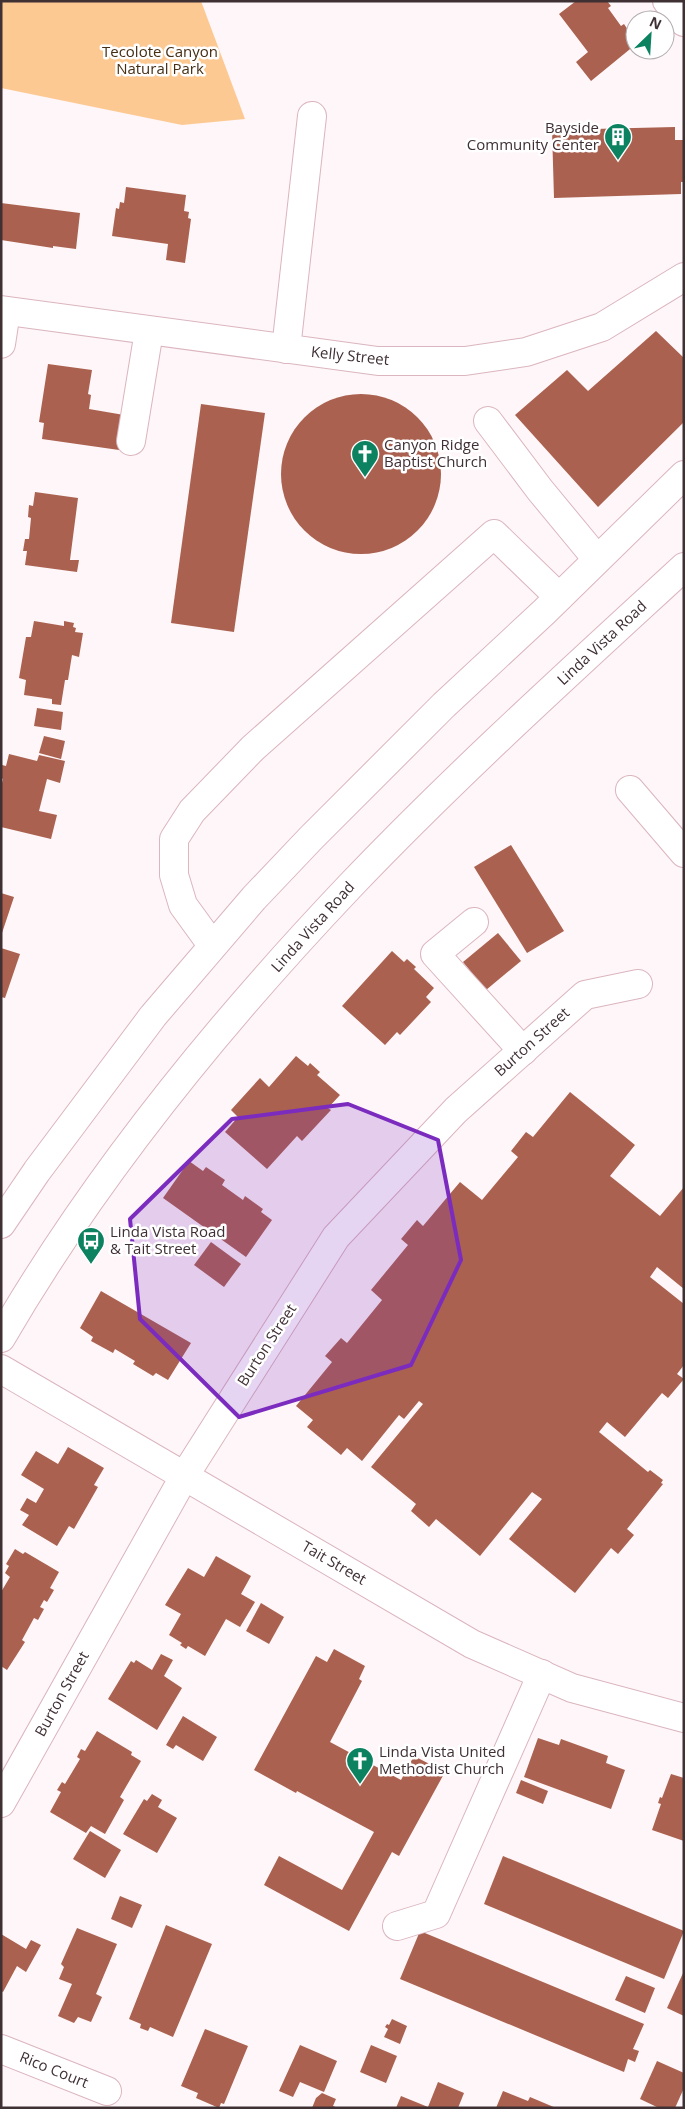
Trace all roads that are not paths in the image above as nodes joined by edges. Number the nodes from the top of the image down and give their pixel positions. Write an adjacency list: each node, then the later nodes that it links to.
1 (667, 1): 2 (street)
2 (684, 22)
3 (312, 116): 8 (street)
4 (684, 277): 8 (street, Kelly Street)
5 (4, 311): 6 (street, Kelly Street); 7 (street)
6 (149, 331): 8 (street, Kelly Street); 10 (street)
7 (1, 344)
8 (286, 349)
9 (488, 420): 12 (street)
10 (131, 441)
11 (684, 475): 12 (street)
12 (598, 559): 14 (street)
13 (684, 567): 22 (street, Linda Vista Road)
14 (559, 597): 18 (street); 18 (street)
15 (630, 790): 16 (street)
16 (684, 853)
17 (474, 922): 20 (street)
18 (212, 945): 21 (street)
19 (638, 984): 20 (street, Burton Street)
20 (523, 1051): 24 (street, Burton Street)
21 (1, 1224)
22 (1, 1338)
23 (1, 1369): 24 (street, Tait Street)
24 (185, 1476): 25 (street, Tait Street); 27 (street, Burton Street)
25 (542, 1674): 26 (street, Tait Street); 28 (street)
26 (684, 1718)
27 (1, 1803)
28 (397, 1926)
29 (1, 2049): 30 (street, Rico Court)
30 (107, 2091)

